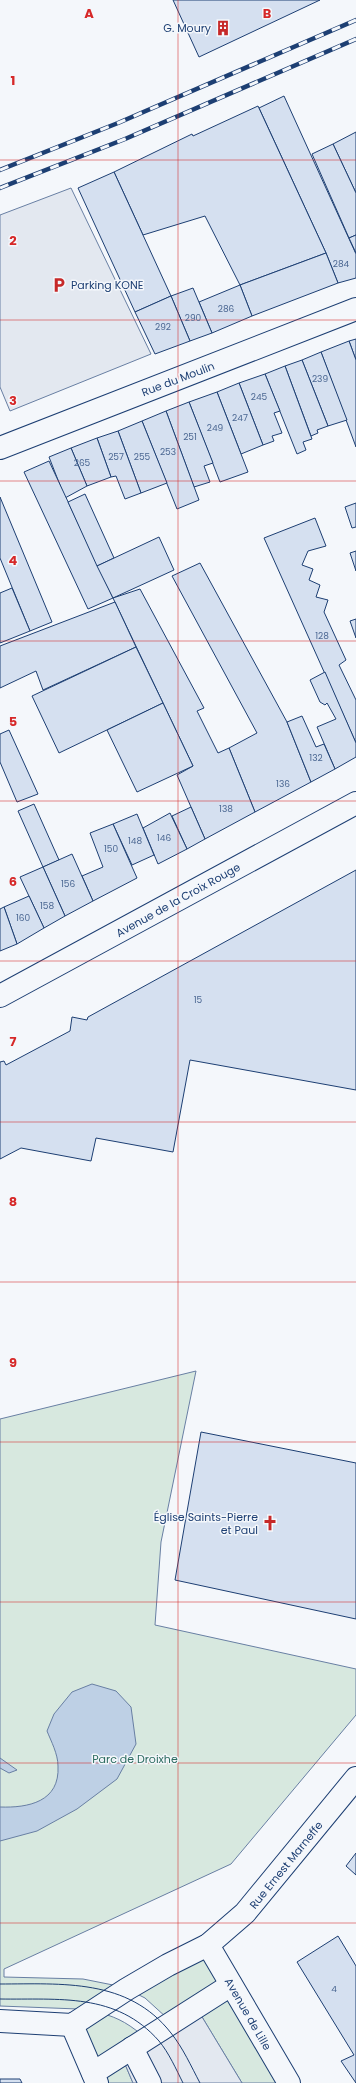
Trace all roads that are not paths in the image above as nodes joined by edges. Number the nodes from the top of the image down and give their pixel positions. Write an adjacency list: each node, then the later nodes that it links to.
1 (356, 309): 2 (street, Rue du Moulin)
2 (0, 448)
3 (356, 803): 4 (street, Avenue de la Croix Rouge)
4 (0, 996)
5 (356, 1778): 6 (street, Rue Ernest Marneffe)
6 (208, 1945): 7 (street, Avenue de Lille); 9 (street, Rue Ernest Marneffe)
7 (231, 1985): 10 (street); 13 (street, Avenue de Lille)
8 (0, 2021): 9 (street)
9 (72, 2025): 11 (street)
10 (132, 2048): 11 (street); 12 (street)
11 (95, 2078)
12 (150, 2083)
13 (289, 2083)

